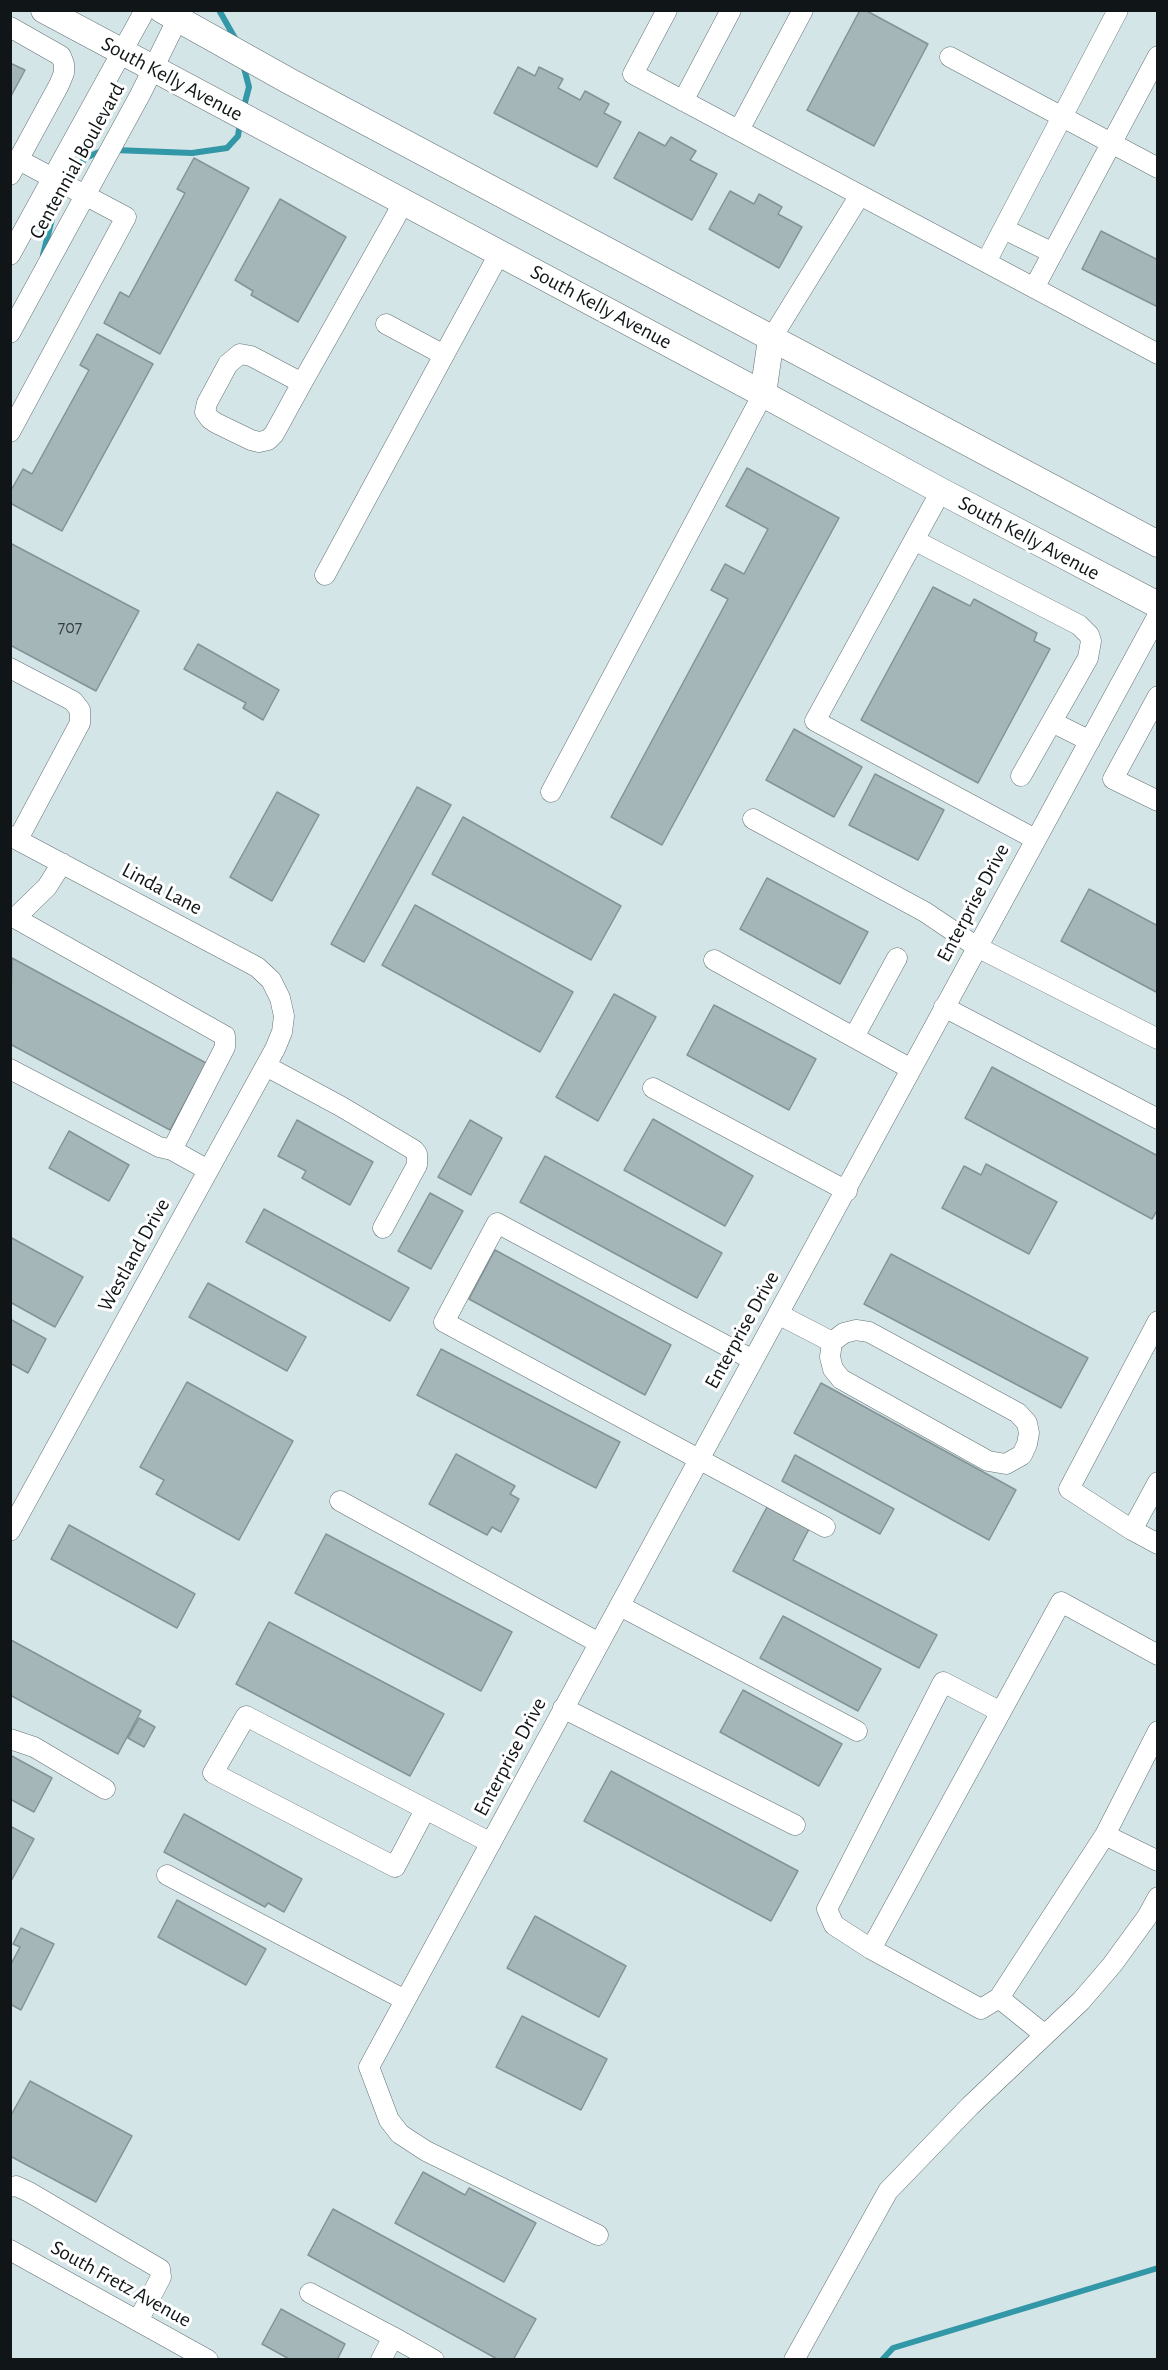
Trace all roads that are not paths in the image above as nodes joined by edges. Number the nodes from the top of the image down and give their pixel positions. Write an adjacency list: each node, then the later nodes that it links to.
1 (44, 10): 9 (main road, South Kelly Avenue)
2 (145, 10): 9 (street, Centennial Boulevard)
3 (667, 10): 13 (street)
4 (731, 10): 13 (street)
5 (802, 10): 15 (street)
6 (1118, 10): 14 (street)
7 (174, 13): 12 (street, Centennial Boulevard); 31 (main road)
8 (10, 27): 17 (street)
9 (122, 51): 12 (main road, South Kelly Avenue); 19 (street, Centennial Boulevard)
10 (1158, 56): 16 (street)
11 (950, 57): 14 (street)
12 (153, 68): 20 (street, Centennial Boulevard); 22 (main road, South Kelly Avenue)
13 (683, 101): 15 (street)
14 (1062, 117): 16 (street); 23 (street)
15 (739, 130): 21 (street)
16 (1111, 143): 18 (street); 24 (street)
17 (15, 167): 19 (street)
18 (1158, 168)
19 (52, 178): 20 (street); 26 (street, Centennial Boulevard)
20 (86, 195): 30 (street, Centennial Boulevard); 36 (street)
21 (860, 195): 27 (street); 31 (street)
22 (403, 202): 25 (main road, South Kelly Avenue); 34 (street)
23 (1004, 229): 24 (street); 27 (street)
24 (1053, 253): 28 (street)
25 (499, 254): 33 (street); 35 (main road, South Kelly Avenue)
26 (10, 255)
27 (986, 262): 28 (street)
28 (1034, 288): 32 (street)
29 (386, 324): 33 (street)
30 (10, 333)
31 (771, 339): 35 (main road); 39 (main road)
32 (1158, 354)
33 (444, 355): 40 (street)
34 (302, 383): 34 (street)
35 (763, 394): 37 (main road, South Kelly Avenue); 48 (street)
36 (10, 432)
37 (941, 491): 38 (street); 41 (main road, South Kelly Avenue)
38 (914, 540): 45 (street); 52 (street)
39 (1158, 544)
40 (325, 575)
41 (1158, 605)
42 (1158, 615): 46 (street, Enterprise Drive)
43 (10, 668): 51 (street)
44 (1158, 696): 49 (street)
45 (1052, 722): 46 (street); 47 (street)
46 (1090, 741): 52 (street, Enterprise Drive)
47 (1021, 776)
48 (551, 792)
49 (1158, 801)
50 (753, 819): 55 (street)
51 (14, 837): 53 (street, Linda Lane)
52 (1035, 839): 55 (street, Enterprise Drive)
53 (62, 863): 54 (street); 58 (street, Linda Lane)
54 (13, 922): 67 (street)
55 (977, 947): 59 (street, Enterprise Drive); 61 (street)
56 (897, 958): 60 (street)
57 (714, 960): 60 (street)
58 (280, 998): 62 (street, Westland Drive)
59 (944, 1008): 63 (street, Enterprise Drive); 66 (street)
60 (854, 1037): 63 (street)
61 (1158, 1039)
62 (266, 1066): 68 (street, Westland Drive); 70 (street)
63 (911, 1068): 69 (street, Enterprise Drive)
64 (10, 1069): 67 (street)
65 (653, 1088): 69 (street)
66 (1158, 1119)
67 (172, 1150): 68 (street)
68 (208, 1170): 80 (street, Westland Drive)
69 (846, 1191): 71 (street, Enterprise Drive)
70 (383, 1228)
71 (778, 1314): 73 (street); 74 (street, Enterprise Drive)
72 (1158, 1321): 79 (street)
73 (832, 1342): 73 (street)
74 (753, 1360): 75 (street, Enterprise Drive); 75 (street)
75 (699, 1458): 78 (street); 82 (street, Enterprise Drive)
76 (1158, 1482): 79 (street)
77 (340, 1502): 83 (street)
78 (825, 1527)
79 (1132, 1530): 81 (street)
80 (10, 1531)
81 (1158, 1544)
82 (620, 1606): 83 (street, Enterprise Drive); 87 (street)
83 (599, 1643): 85 (street, Enterprise Drive)
84 (1158, 1655): 86 (street)
85 (563, 1708): 92 (street); 94 (street, Enterprise Drive)
86 (1001, 1712): 98 (street); 98 (street)
87 (857, 1731)
88 (1158, 1731): 93 (street)
89 (10, 1739): 90 (street)
90 (105, 1789)
91 (425, 1810): 91 (street); 94 (street)
92 (795, 1825)
93 (1105, 1834): 95 (street); 99 (street)
94 (491, 1843): 100 (street, Enterprise Drive)
95 (1158, 1861)
96 (167, 1875): 100 (street)
97 (1158, 1897): 101 (street)
98 (871, 1949): 99 (street)
99 (999, 1998): 101 (street)
100 (405, 2000): 103 (street, Enterprise Drive)
101 (1045, 2035): 111 (street)
102 (10, 2187): 106 (street)
103 (598, 2235)
104 (10, 2250): 106 (street, South Fretz Avenue)
105 (310, 2293): 107 (street)
106 (138, 2321): 108 (street, South Fretz Avenue)
107 (393, 2337): 109 (street); 110 (street)
108 (208, 2360)
109 (381, 2360)
110 (435, 2360)
111 (794, 2360)

